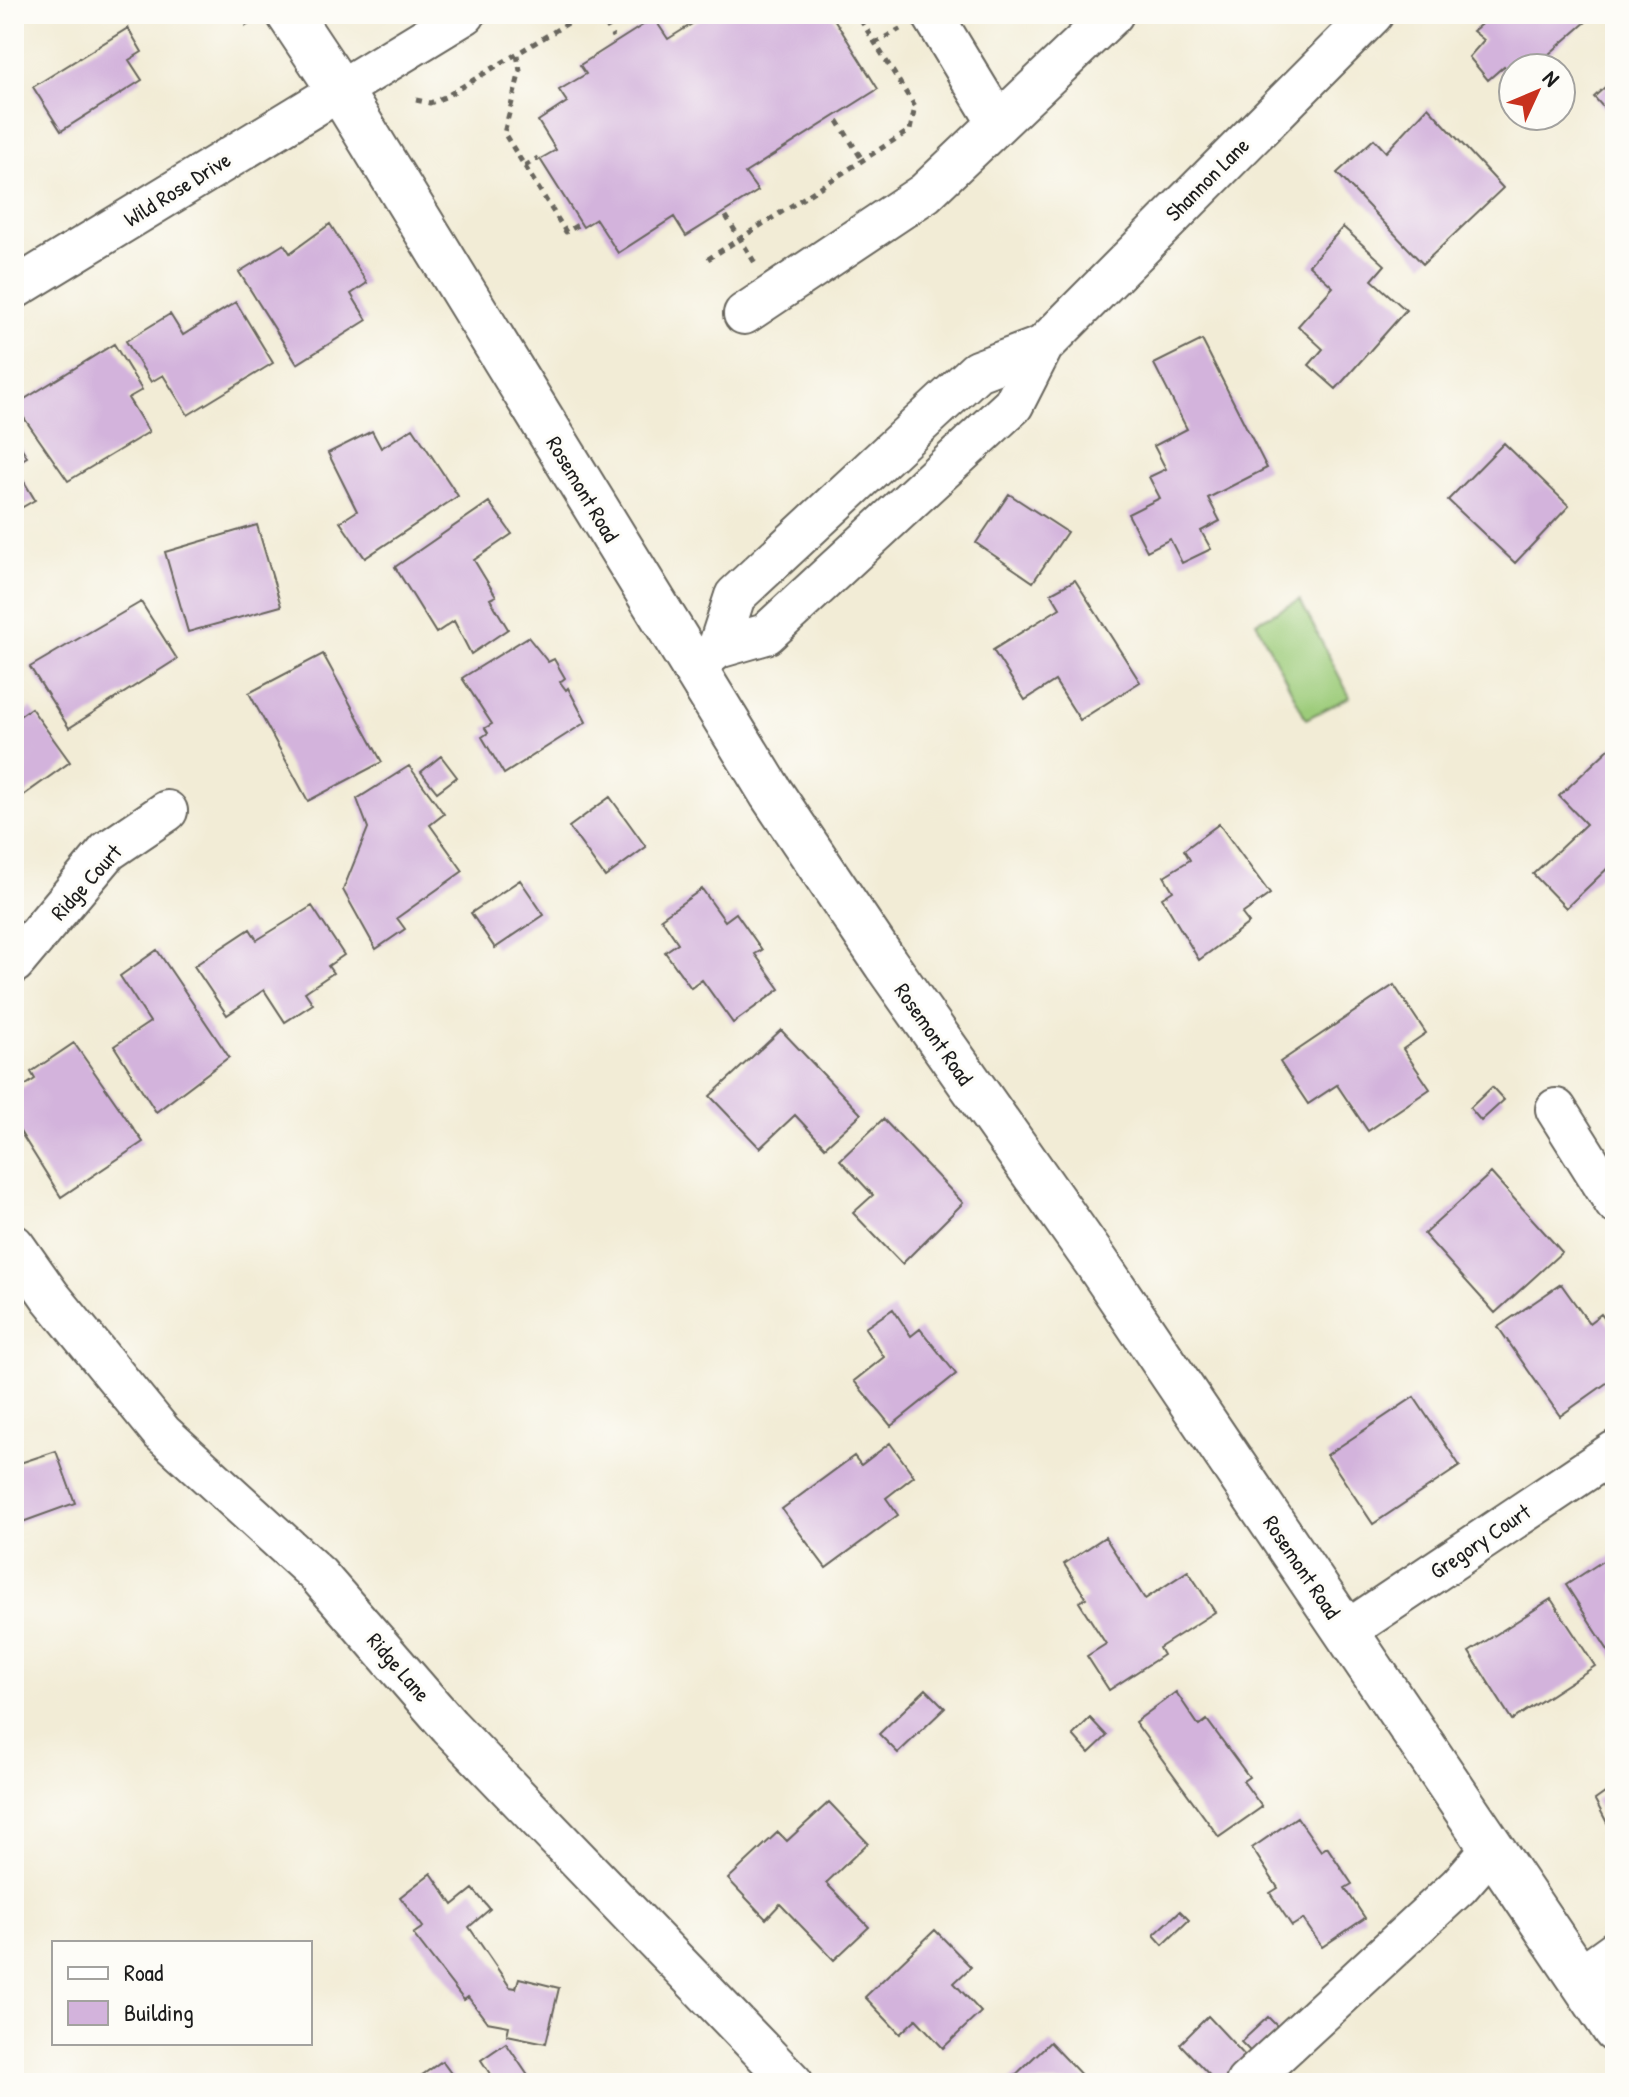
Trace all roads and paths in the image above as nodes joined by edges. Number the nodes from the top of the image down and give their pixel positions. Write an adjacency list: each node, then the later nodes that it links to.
1 (289, 14): 12 (main road, Rosemont Road)
2 (465, 14): 12 (street, Wild Rose Drive)
3 (583, 14): 11 (path)
4 (600, 14): 9 (path)
5 (857, 14): 10 (path)
6 (1113, 14): 15 (street)
7 (1373, 14): 26 (street, Shannon Lane)
8 (918, 20): 10 (path); 15 (street)
9 (613, 37)
10 (875, 43): 17 (path)
11 (517, 55): 13 (path); 18 (path)
12 (339, 89): 24 (street, Wild Rose Drive); 26 (main road, Rosemont Road)
13 (416, 100)
14 (838, 121): 17 (path)
15 (998, 123): 25 (street)
16 (538, 158): 18 (path)
17 (863, 161): 21 (path)
18 (525, 166): 20 (path)
19 (726, 216): 21 (path)
20 (578, 225)
21 (740, 239): 22 (path); 23 (path)
22 (708, 259)
23 (757, 267)
24 (14, 289)
25 (744, 314)
26 (705, 658): 33 (main road, Rosemont Road)
27 (167, 811): 28 (street, Ridge Court)
28 (14, 963)
29 (1556, 1109): 30 (street)
30 (1615, 1203)
31 (14, 1245): 38 (street, Ridge Lane)
32 (1615, 1451): 33 (street, Gregory Court)
33 (1345, 1632): 34 (main road, Rosemont Road)
34 (1492, 1848): 36 (main road, Rosemont Road); 39 (street)
35 (1615, 1951): 36 (street)
36 (1579, 1977): 37 (main road, Rosemont Road)
37 (1615, 2030)
38 (793, 2083)
39 (1246, 2083)

